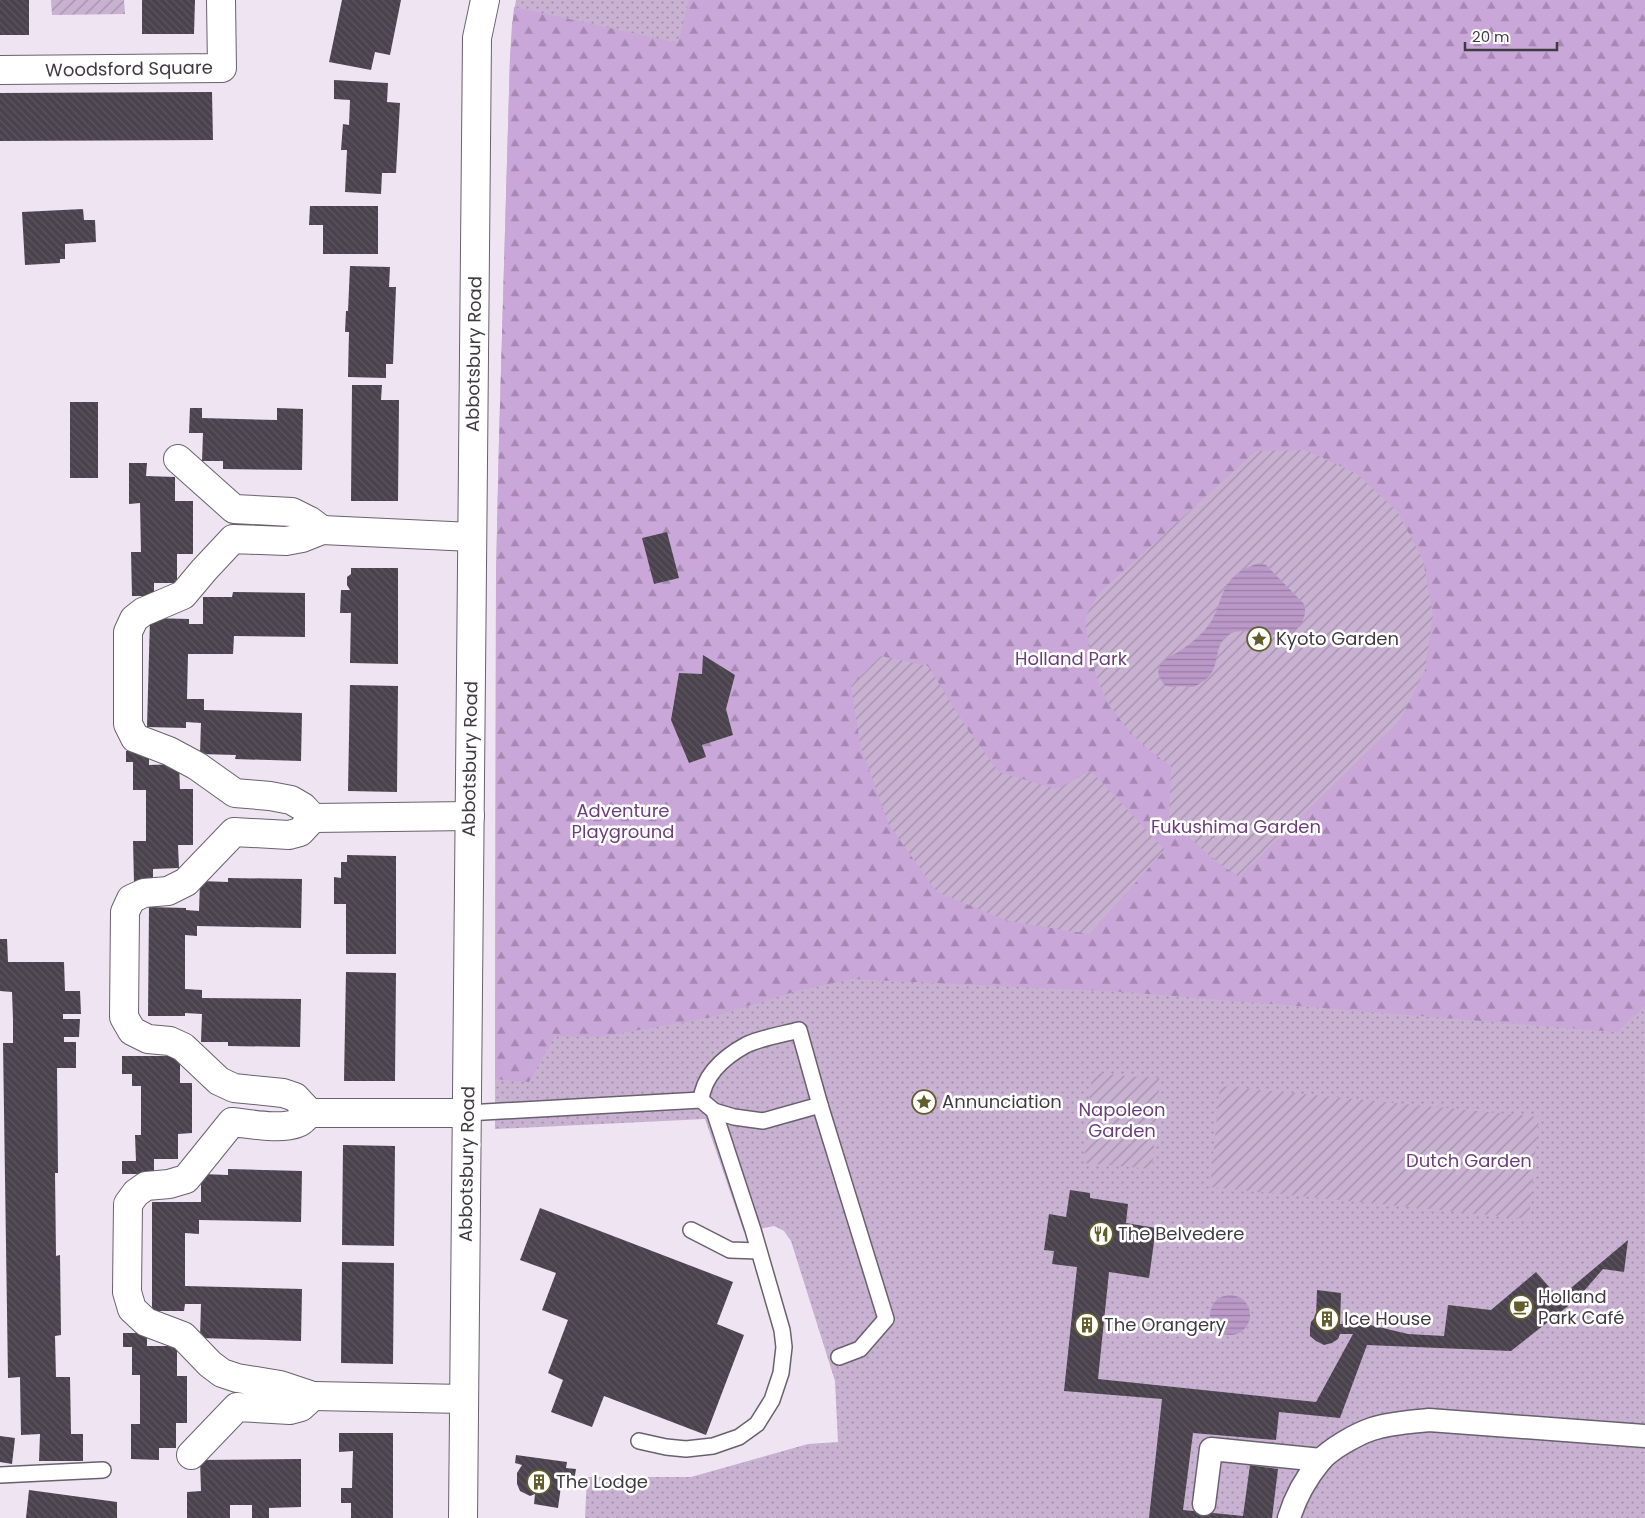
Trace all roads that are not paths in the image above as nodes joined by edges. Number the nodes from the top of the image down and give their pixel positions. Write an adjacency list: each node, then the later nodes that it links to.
1 (221, 0): 3 (street, Woodsford Square)
2 (485, 0): 7 (street, Abbotsbury Road)
3 (0, 70)
4 (178, 459): 5 (street)
5 (234, 509): 6 (street); 8 (street)
6 (322, 530): 7 (street); 8 (street)
7 (472, 537): 10 (street, Abbotsbury Road)
8 (233, 539): 9 (street)
9 (235, 793): 11 (street); 12 (street)
10 (470, 816): 11 (street); 18 (street, Abbotsbury Road)
11 (313, 818): 12 (street)
12 (234, 832): 13 (street)
13 (234, 1088): 17 (street); 19 (street)
14 (701, 1100): 15 (lane); 16 (lane); 18 (lane)
15 (820, 1105): 16 (lane); 22 (lane)
16 (714, 1111): 21 (lane)
17 (310, 1113): 18 (street); 19 (street)
18 (467, 1113): 25 (street, Abbotsbury Road)
19 (232, 1122): 23 (street)
20 (691, 1230): 21 (lane)
21 (758, 1251): 28 (lane)
22 (839, 1358)
23 (237, 1378): 24 (street); 26 (street)
24 (313, 1396): 25 (street); 26 (street)
25 (464, 1399): 34 (street, Abbotsbury Road)
26 (237, 1408): 29 (street)
27 (1645, 1436): 30 (street)
28 (639, 1441)
29 (190, 1454)
30 (1321, 1460): 33 (street); 35 (street)
31 (103, 1470): 32 (lane)
32 (0, 1475)
33 (1204, 1504)
34 (463, 1518)
35 (1289, 1518)

